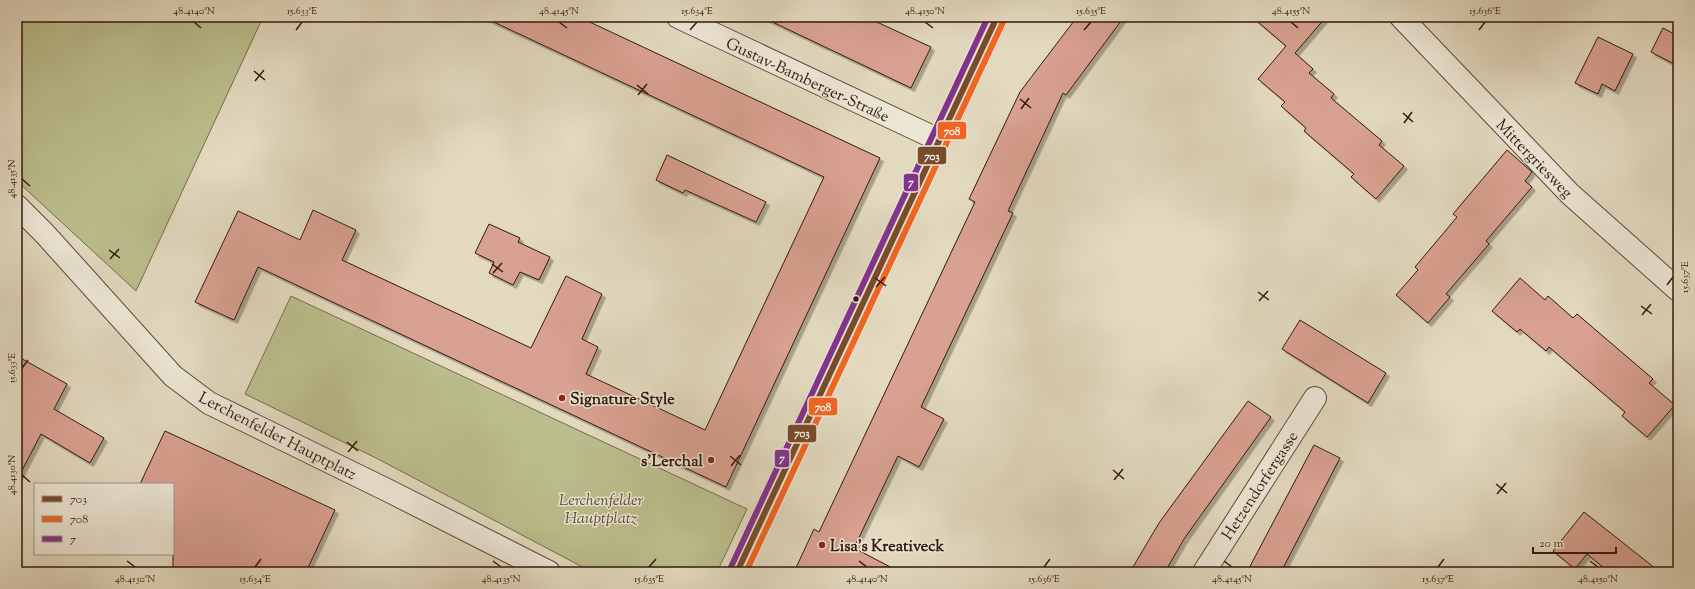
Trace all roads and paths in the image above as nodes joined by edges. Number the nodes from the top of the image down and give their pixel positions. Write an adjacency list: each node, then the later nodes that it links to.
1 (678, 17): 4 (street, Gustav-Bamberger-Straße)
2 (997, 17): 4 (street)
3 (1401, 17): 6 (street, Mittergriesweg)
4 (939, 140): 9 (street)
5 (17, 206): 8 (street, Lerchenfelder Hauptplatz)
6 (1678, 290)
7 (1315, 398): 10 (street, Hetzendorfergasse)
8 (549, 572)
9 (737, 572)
10 (1204, 572)

